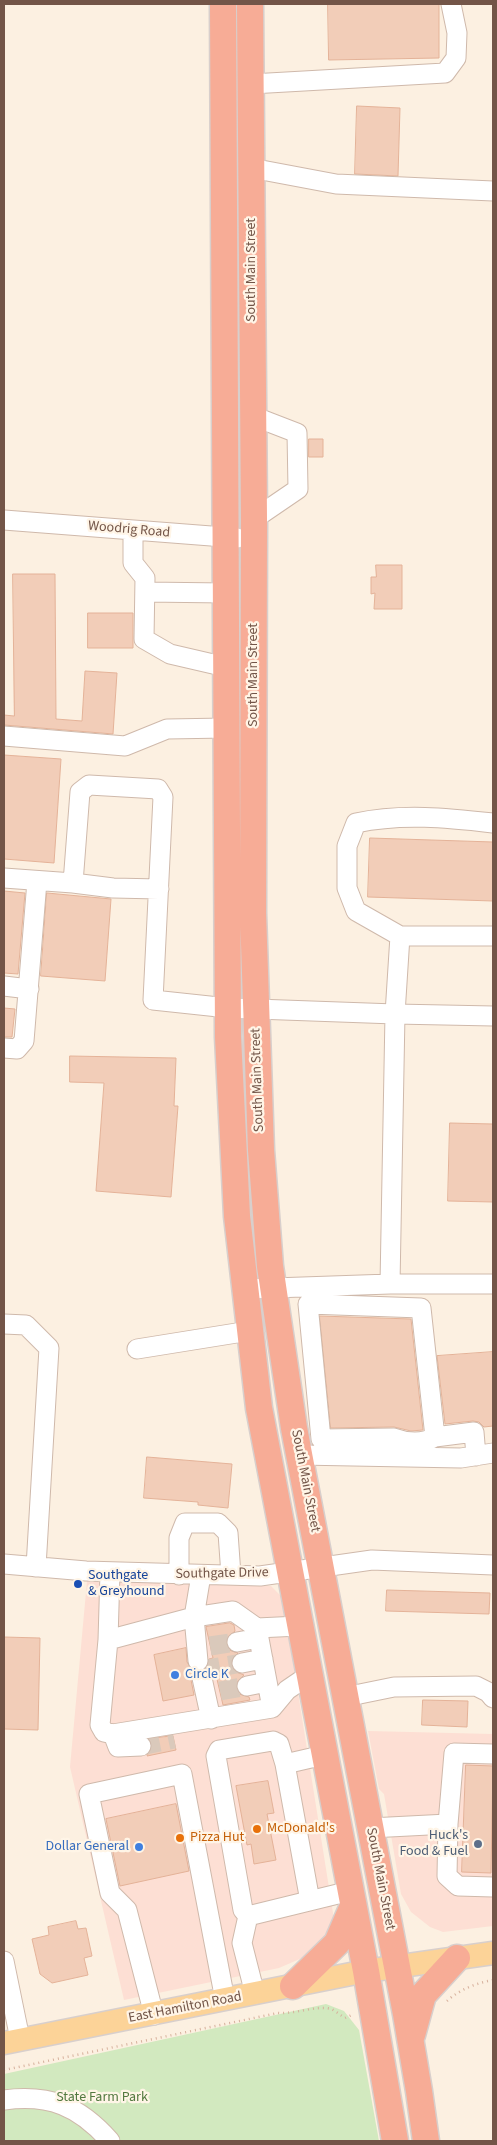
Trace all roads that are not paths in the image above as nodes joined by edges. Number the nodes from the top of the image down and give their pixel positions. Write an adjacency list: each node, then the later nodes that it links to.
1 (223, 4): 11 (highway, South Main Street)
2 (250, 4): 4 (highway, South Main Street)
3 (451, 4): 4 (street)
4 (251, 84): 5 (highway, South Main Street)
5 (251, 168): 6 (street); 7 (highway, South Main Street)
6 (493, 191)
7 (253, 416): 10 (highway, South Main Street); 10 (street)
8 (4, 520): 9 (street, Woodrig Road)
9 (133, 530): 11 (street, Woodrig Road); 12 (street)
10 (257, 543): 11 (street, Woodrig Road); 27 (highway, South Main Street)
11 (226, 547): 13 (highway, South Main Street)
12 (145, 592): 13 (street); 14 (street)
13 (226, 593): 14 (highway, South Main Street)
14 (226, 667): 15 (highway, South Main Street)
15 (226, 728): 16 (street); 26 (highway, South Main Street)
16 (4, 736)
17 (493, 823): 22 (street)
18 (4, 878): 19 (street)
19 (38, 881): 20 (street); 25 (street)
20 (73, 884): 21 (street); 21 (street)
21 (159, 889): 26 (street)
22 (400, 936): 23 (street); 28 (street)
23 (493, 936)
24 (4, 986): 25 (street)
25 (29, 988): 30 (street)
26 (228, 1008): 27 (street); 34 (highway, South Main Street)
27 (256, 1008): 28 (street); 33 (highway, South Main Street)
28 (395, 1014): 29 (street); 31 (street)
29 (493, 1016)
30 (4, 1048)
31 (390, 1284): 32 (street); 33 (street)
32 (493, 1284)
33 (273, 1287): 34 (street); 40 (highway, South Main Street)
34 (244, 1289): 36 (highway, South Main Street)
35 (4, 1324): 44 (street)
36 (249, 1332): 37 (street); 45 (highway, South Main Street)
37 (138, 1349)
38 (435, 1437): 38 (street); 39 (street)
39 (485, 1454): 40 (street)
40 (300, 1455): 43 (highway, South Main Street)
41 (4, 1564): 44 (street, Southgate Drive)
42 (493, 1565): 43 (street, Southgate Drive)
43 (321, 1566): 45 (street, Southgate Drive); 60 (highway, South Main Street)
44 (36, 1567): 46 (street, Southgate Drive)
45 (290, 1571): 49 (street, Southgate Drive); 51 (highway, South Main Street)
46 (110, 1572): 47 (street, Southgate Drive); 53 (street)
47 (179, 1575): 48 (street, Southgate Drive); 49 (street)
48 (201, 1575): 49 (street, Southgate Drive); 50 (street)
49 (231, 1575)
50 (194, 1617): 52 (street); 53 (street); 63 (street)
51 (299, 1626): 52 (street); 57 (highway, South Main Street)
52 (258, 1633): 54 (street); 55 (street)
53 (108, 1640): 64 (street)
54 (237, 1642)
55 (263, 1659): 56 (street); 58 (street)
56 (242, 1663)
57 (309, 1675): 62 (street); 68 (highway, South Main Street)
58 (267, 1682): 59 (street); 62 (street)
59 (247, 1686)
60 (345, 1697): 61 (street); 71 (highway, South Main Street)
61 (493, 1698)
62 (272, 1708): 63 (street)
63 (206, 1720): 64 (street); 65 (street)
64 (112, 1734): 66 (street)
65 (174, 1738)
66 (141, 1746)
67 (493, 1754): 70 (street)
68 (324, 1755): 69 (street); 73 (highway, South Main Street)
69 (284, 1764): 74 (street); 75 (street)
70 (448, 1824): 71 (street); 72 (street)
71 (370, 1828): 79 (highway, South Main Street)
72 (493, 1888)
73 (352, 1898): 74 (street); 80 (highway, South Main Street); 81 (highway)
74 (310, 1901): 75 (street)
75 (248, 1916): 82 (street)
76 (493, 1953): 77 (main road, East Hamilton Road)
77 (457, 1958): 79 (main road, East Hamilton Road); 85 (highway)
78 (4, 1961): 86 (street)
79 (396, 1966): 80 (main road, East Hamilton Road); 85 (highway, South Main Street)
80 (366, 1971): 81 (main road, East Hamilton Road); 89 (highway, South Main Street)
81 (293, 1986): 82 (main road, East Hamilton Road)
82 (255, 1994): 83 (main road, East Hamilton Road)
83 (225, 2000): 84 (main road, East Hamilton Road); 84 (street)
84 (154, 2015): 86 (main road, East Hamilton Road)
85 (410, 2040): 90 (highway, South Main Street)
86 (12, 2041)
87 (4, 2100): 88 (street)
88 (110, 2141)
89 (394, 2141)
90 (426, 2141)

